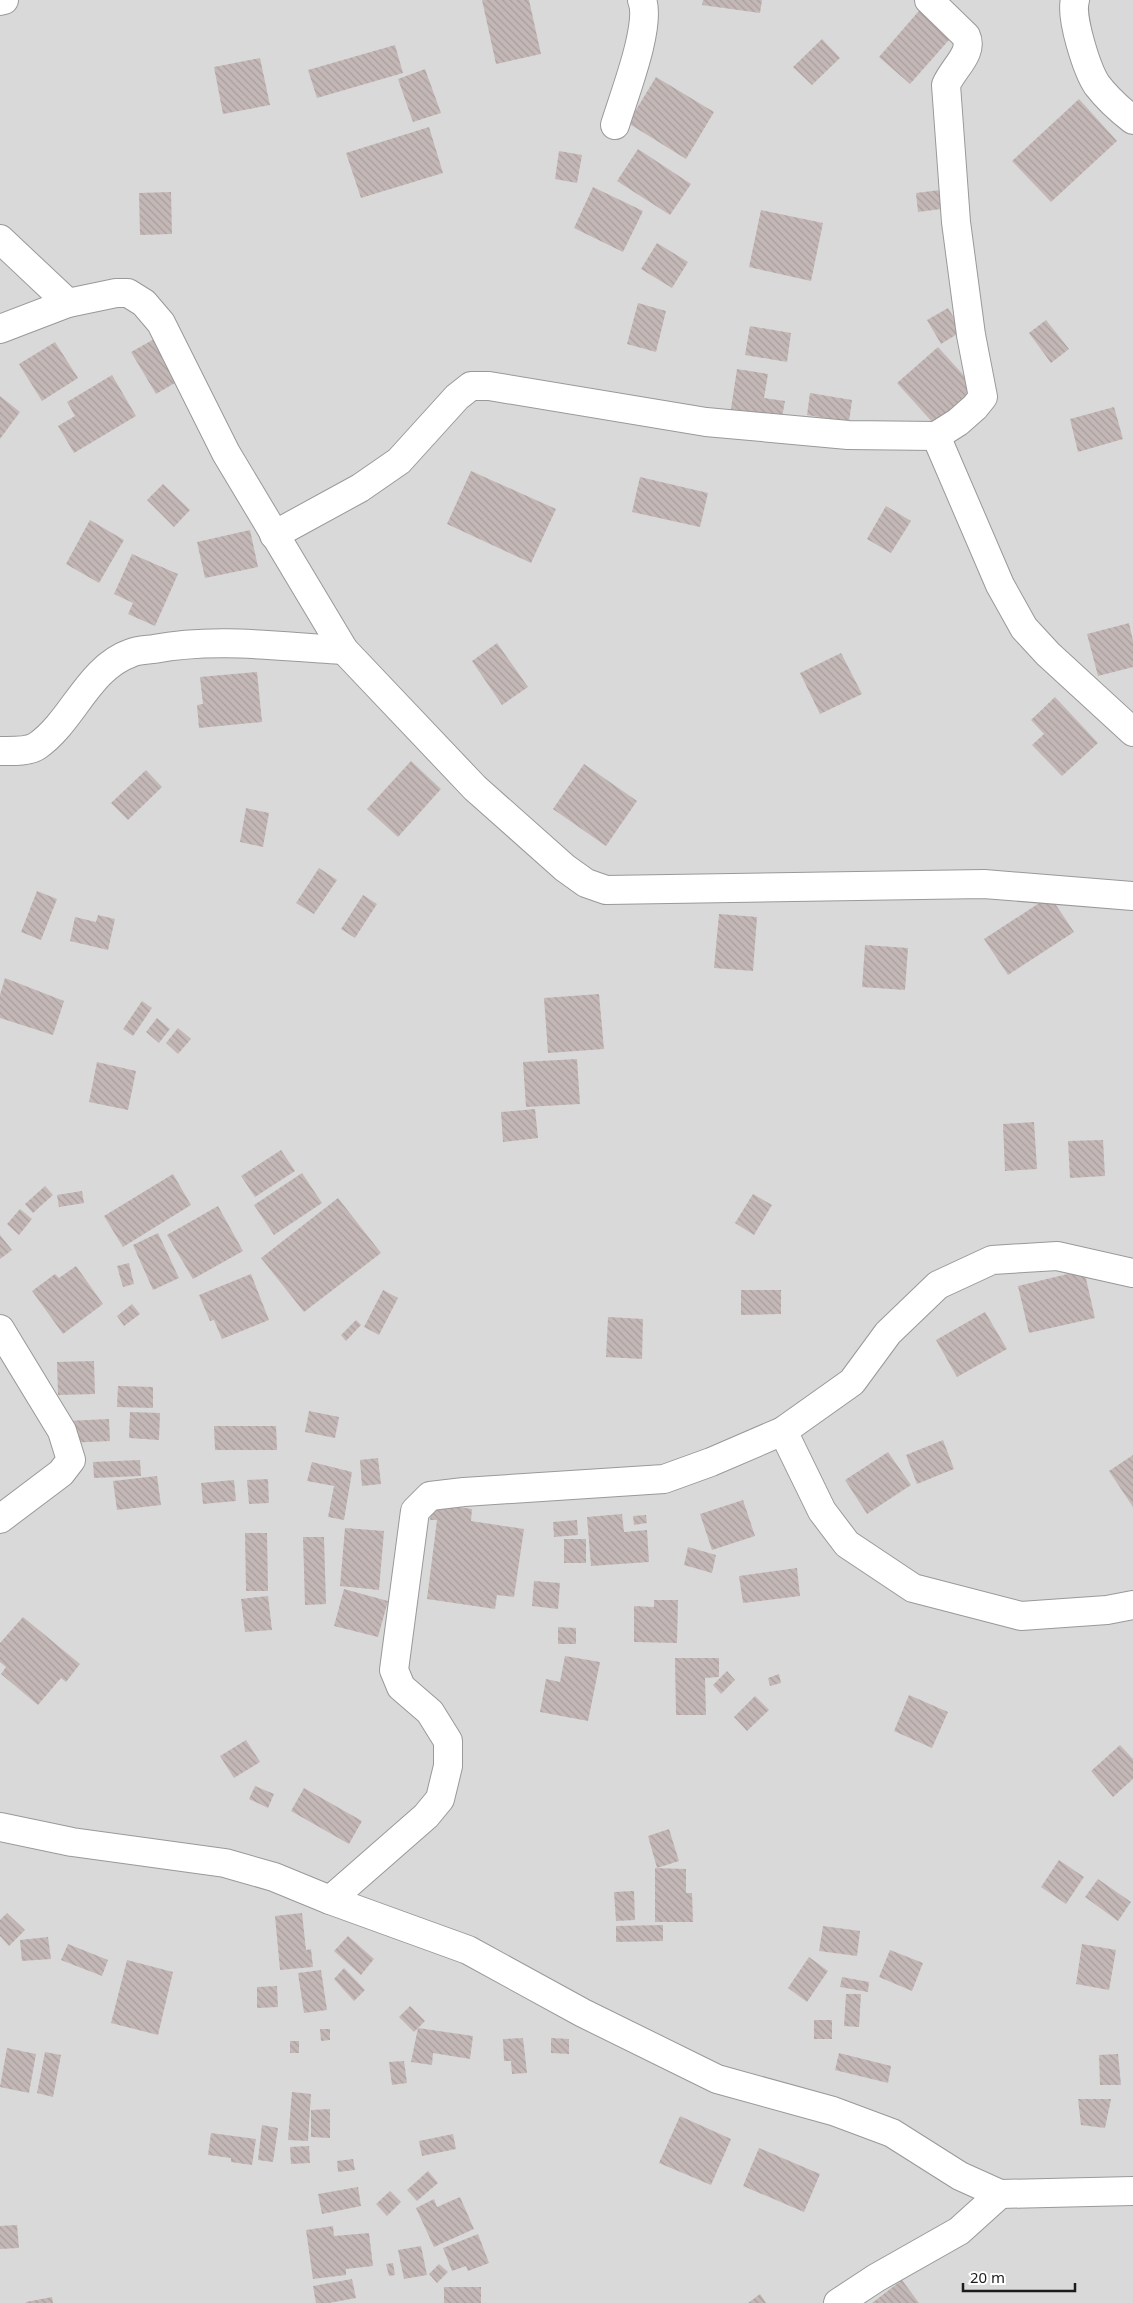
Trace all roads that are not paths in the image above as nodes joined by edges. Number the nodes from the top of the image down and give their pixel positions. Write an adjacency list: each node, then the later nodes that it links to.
1 (4, 0): 5 (street)
2 (642, 0): 7 (street)
3 (929, 0): 11 (street)
4 (1074, 0): 6 (street)
5 (0, 1)
6 (1133, 120)
7 (615, 126)
8 (0, 239): 9 (street)
9 (68, 304): 10 (street); 12 (street)
10 (0, 328)
11 (936, 436): 12 (street); 14 (street)
12 (274, 535): 13 (street)
13 (344, 650): 15 (street); 16 (street)
14 (1133, 732)
15 (0, 752)
16 (1133, 896)
17 (1133, 1273): 19 (street)
18 (0, 1329): 20 (street)
19 (783, 1432): 21 (street); 23 (street)
20 (0, 1519)
21 (1133, 1605)
22 (0, 1827): 23 (street)
23 (330, 1900): 25 (street)
24 (1133, 2191): 25 (street)
25 (1000, 2194): 26 (street)
26 (838, 2303)

